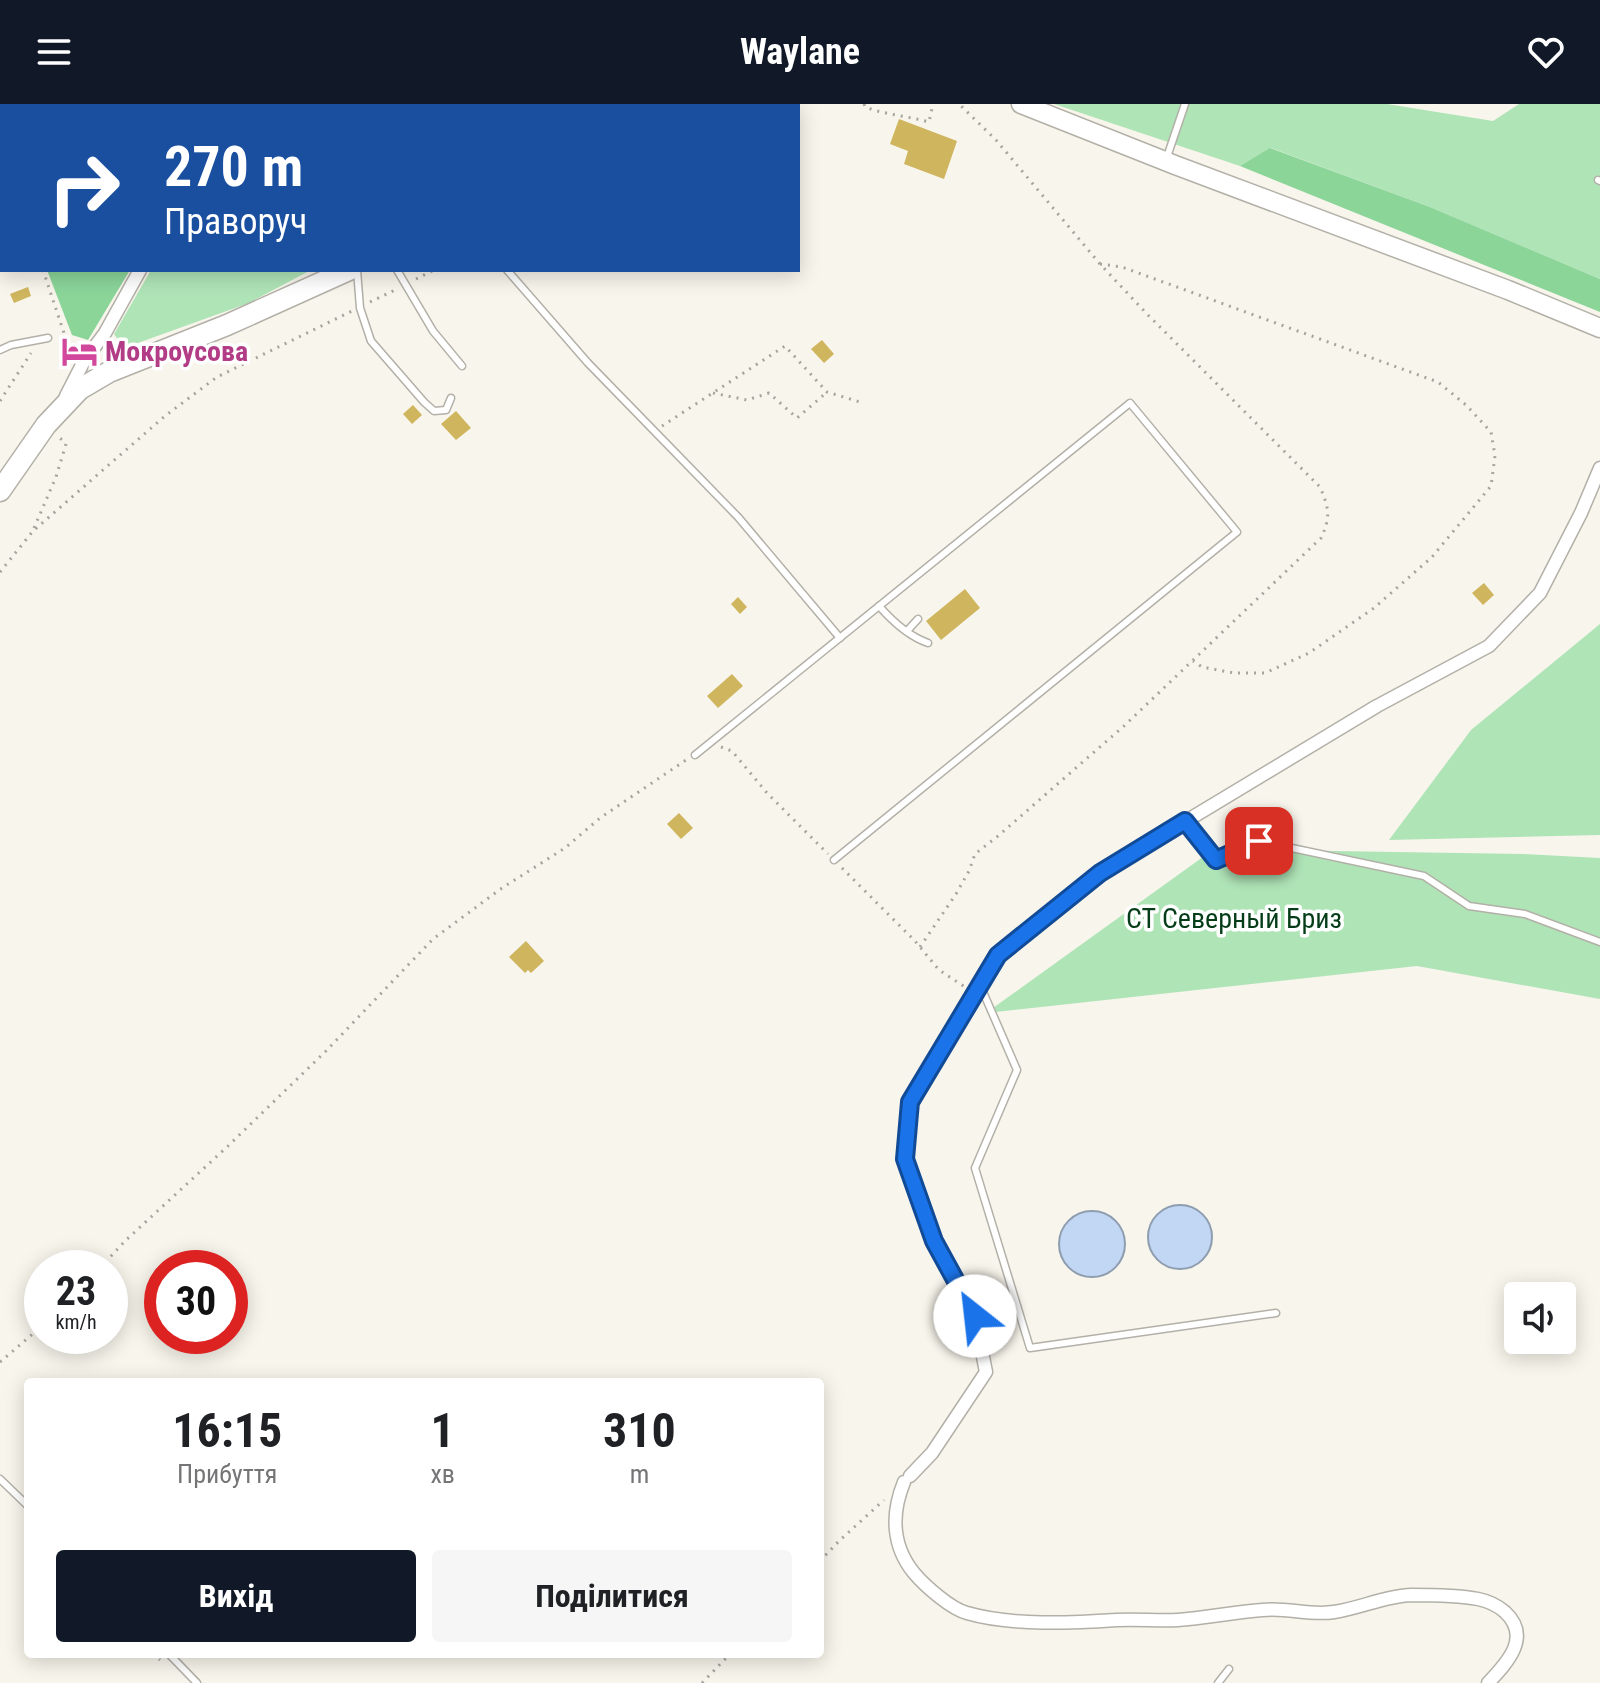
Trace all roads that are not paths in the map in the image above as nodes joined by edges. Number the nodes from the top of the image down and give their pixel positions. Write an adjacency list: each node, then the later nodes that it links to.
1 (1021, 104): 3 (main road)
2 (1185, 104): 3 (lane)
3 (1166, 161): 9 (main road)
4 (139, 272): 14 (street)
5 (345, 272): 14 (main road)
6 (357, 272): 13 (lane)
7 (398, 272): 12 (lane)
8 (509, 272): 20 (lane)
9 (1600, 328)
10 (48, 338): 11 (lane)
11 (0, 350)
12 (462, 366)
13 (451, 398)
14 (60, 410): 16 (main road)
15 (1600, 468): 23 (street)
16 (0, 491)
17 (879, 606): 19 (lane); 20 (lane); 24 (lane)
18 (918, 619): 19 (lane)
19 (907, 631): 21 (lane)
20 (840, 638): 22 (lane)
21 (928, 643)
22 (695, 755)
23 (1185, 821): 25 (lane); 26 (street)
24 (834, 860)
25 (1600, 942)
26 (978, 989): 27 (lane); 34 (street)
27 (1276, 1313)
28 (0, 1479): 29 (lane)
29 (24, 1502)
30 (173, 1658): 32 (lane)
31 (1229, 1669): 33 (lane)
32 (197, 1683)
33 (1218, 1683)
34 (1488, 1683)

